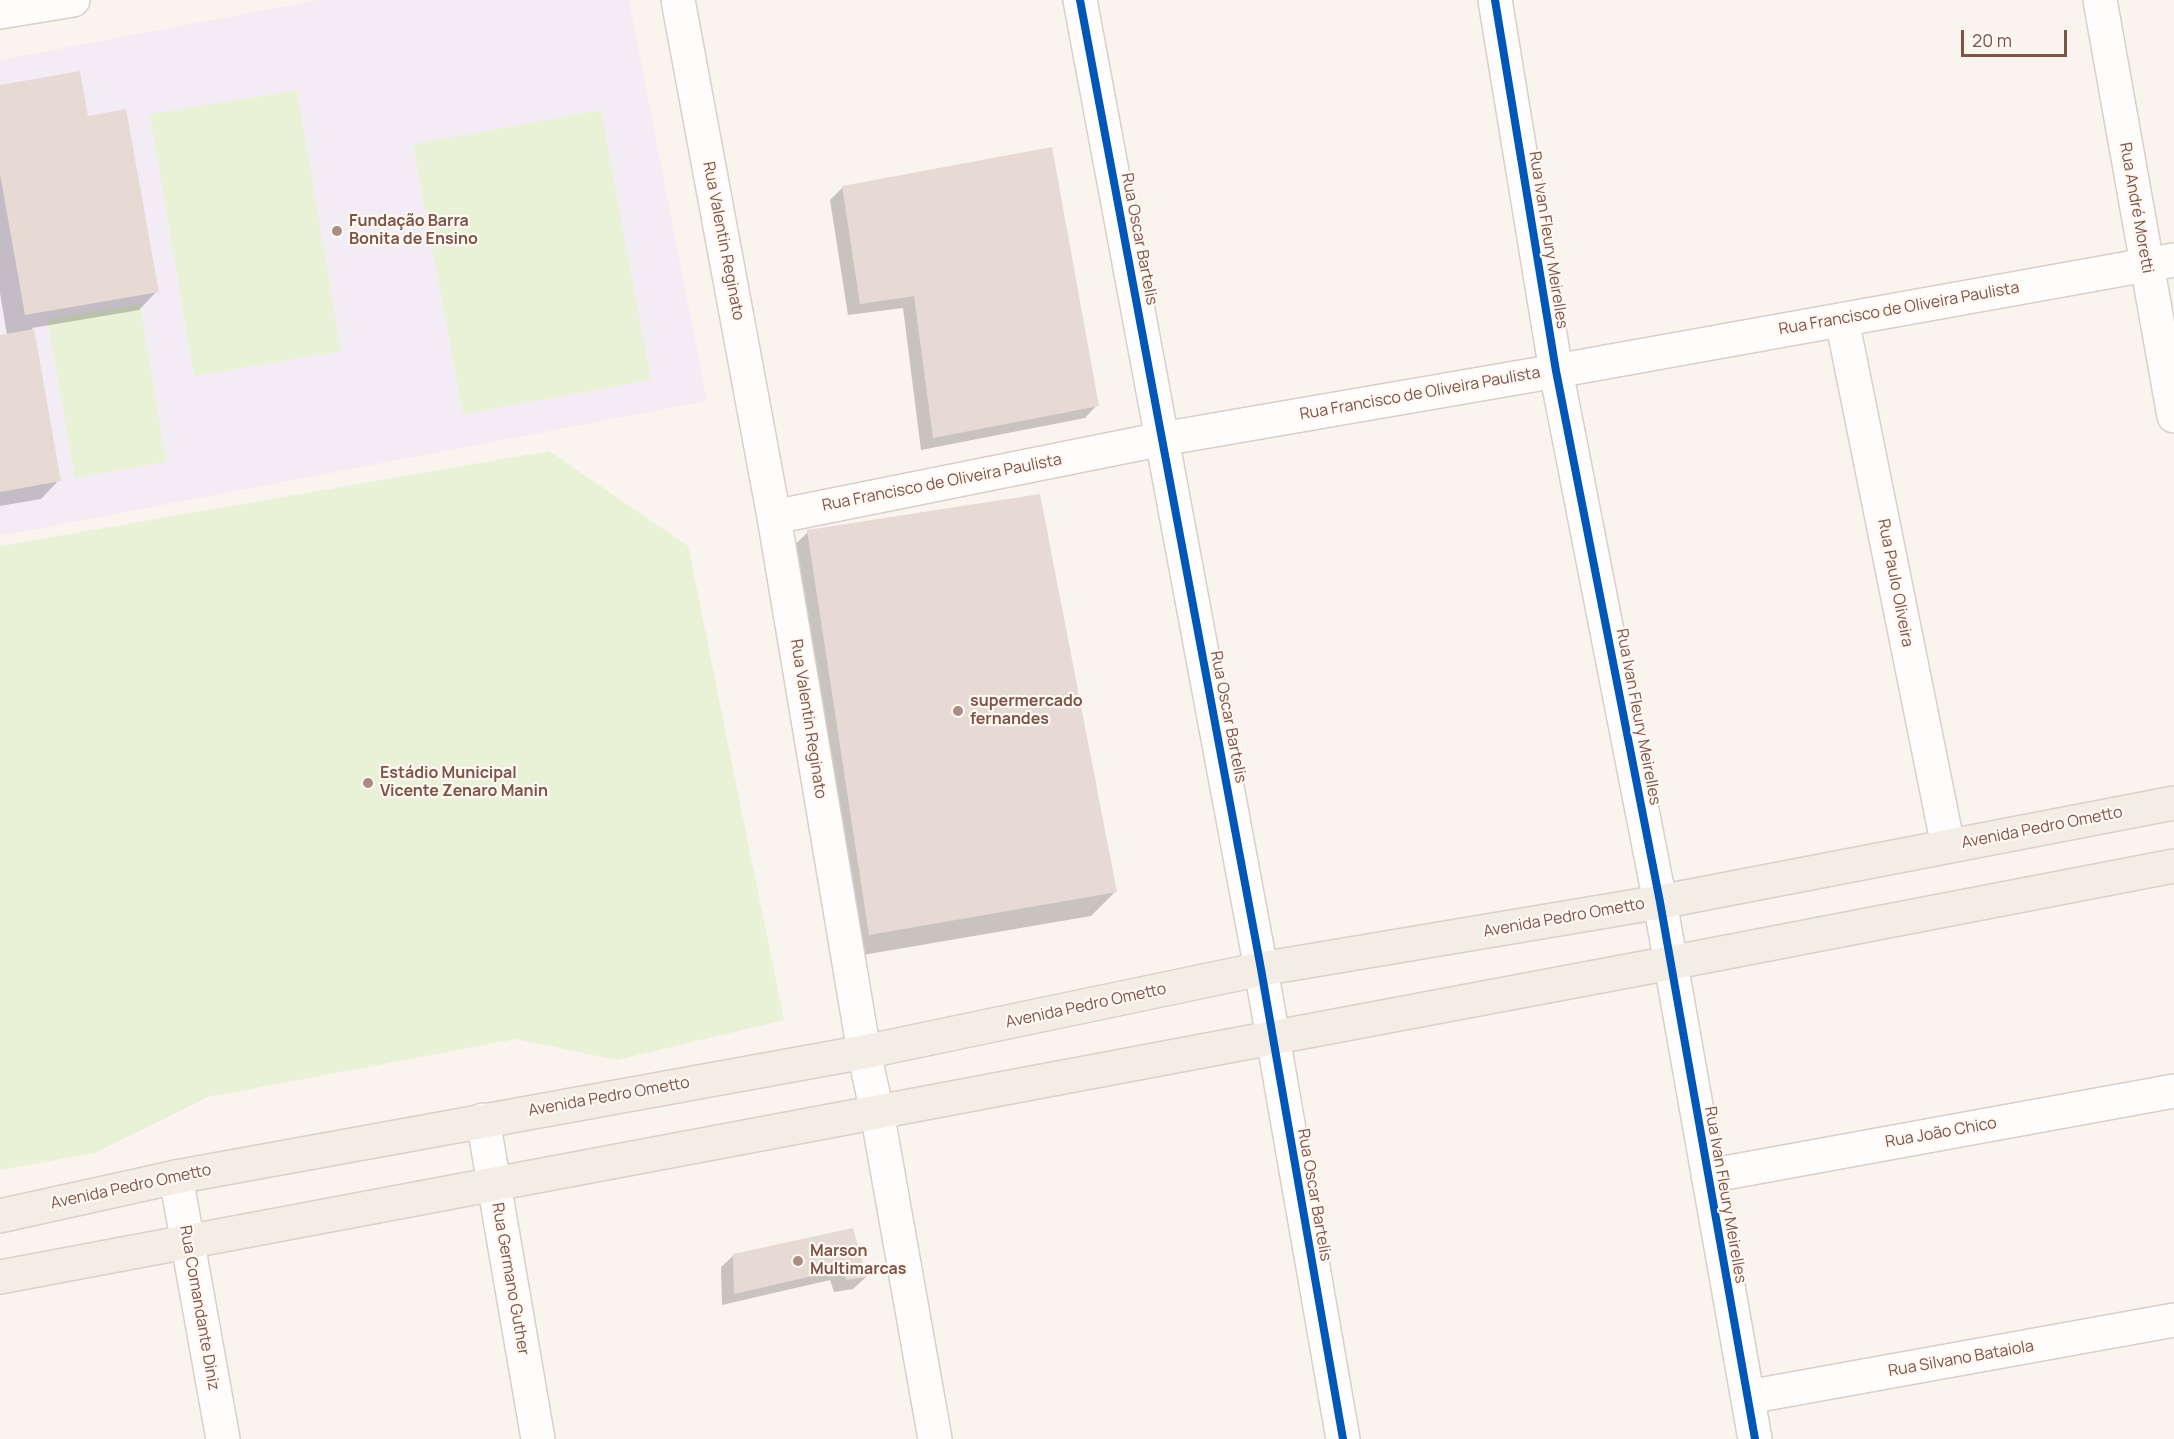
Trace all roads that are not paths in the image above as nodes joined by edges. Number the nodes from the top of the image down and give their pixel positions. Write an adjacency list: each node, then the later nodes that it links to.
1 (73, 0): 6 (street)
2 (678, 0): 12 (street, Rua Valentin Reginato)
3 (1080, 0): 11 (street, Rua Oscar Bartelis)
4 (1495, 0): 9 (street, Rua Ivan Fleury Meirelles)
5 (2100, 0): 7 (street, Rua André Moretti)
6 (0, 12)
7 (2160, 262): 8 (street, Rua Francisco de Oliveira Paulista); 10 (street, Rua André Moretti)
8 (1842, 320): 9 (street, Rua Francisco de Oliveira Paulista); 14 (street, Rua Paulo Oliveira)
9 (1556, 371): 11 (street, Rua Francisco de Oliveira Paulista); 16 (street, Rua Ivan Fleury Meirelles)
10 (2174, 416)
11 (1162, 439): 12 (street, Rua Francisco de Oliveira Paulista); 18 (street, Rua Oscar Bartelis)
12 (774, 517): 20 (street, Rua Valentin Reginato)
13 (2174, 803): 14 (main road, Avenida Pedro Ometto)
14 (1948, 846): 16 (main road, Avenida Pedro Ometto)
15 (2174, 866): 17 (main road)
16 (1660, 902): 17 (street, Rua Ivan Fleury Meirelles); 18 (main road, Avenida Pedro Ometto)
17 (1670, 963): 19 (main road); 24 (street, Rua Ivan Fleury Meirelles)
18 (1261, 969): 19 (street, Rua Oscar Bartelis); 20 (main road, Avenida Pedro Ometto)
19 (1273, 1038): 22 (main road); 35 (street, Rua Oscar Bartelis)
20 (864, 1052): 22 (street, Rua Valentin Reginato); 23 (main road, Avenida Pedro Ometto)
21 (2174, 1091): 24 (street, Rua João Chico)
22 (877, 1112): 26 (main road); 34 (street, Rua Valentin Reginato)
23 (483, 1120): 25 (main road, Avenida Pedro Ometto); 26 (street, Rua Germano Guther)
24 (1708, 1176): 31 (street, Rua Ivan Fleury Meirelles)
25 (176, 1177): 27 (main road, Avenida Pedro Ometto); 28 (street, Rua Comandante Diniz)
26 (494, 1184): 28 (main road); 33 (street, Rua Germano Guther)
27 (0, 1216)
28 (186, 1242): 29 (main road); 32 (street, Rua Comandante Diniz)
29 (0, 1277)
30 (2174, 1320): 31 (street, Rua Silvano Bataiola)
31 (1748, 1397): 36 (street, Rua Ivan Fleury Meirelles)
32 (223, 1439)
33 (538, 1439)
34 (935, 1439)
35 (1343, 1439)
36 (1755, 1439)

